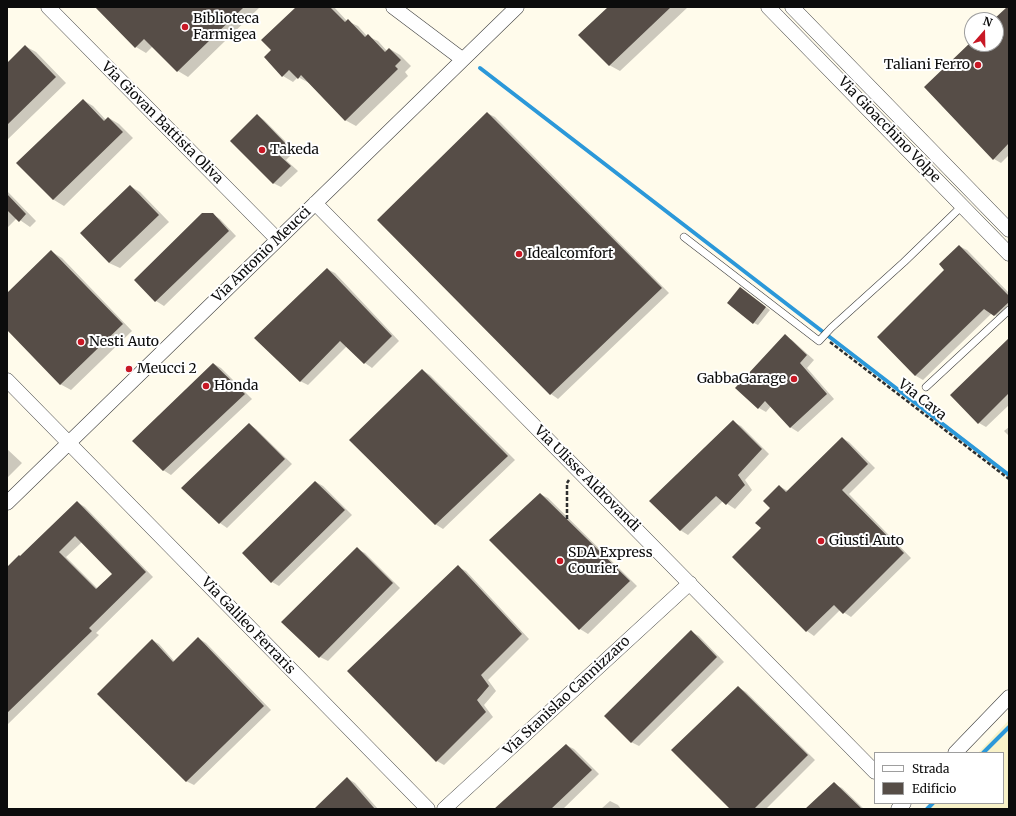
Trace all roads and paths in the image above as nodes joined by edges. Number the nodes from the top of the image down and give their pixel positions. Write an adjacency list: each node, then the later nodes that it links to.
1 (48, 7): 11 (street, Via Giovan Battista Oliva)
2 (393, 7): 6 (street)
3 (517, 7): 6 (street, Via Antonio Meucci)
4 (768, 7): 8 (street, Via Gioacchino Volpe)
5 (792, 7): 9 (street, Via Gioacchino Volpe)
6 (462, 59): 7 (street, Via Antonio Meucci)
7 (315, 203): 11 (street, Via Antonio Meucci); 22 (street, Via Ulisse Aldrovandi)
8 (962, 206): 12 (street, Via Gioacchino Volpe); 14 (lane)
9 (1009, 230)
10 (684, 237): 14 (lane)
11 (277, 240): 17 (street, Via Antonio Meucci)
12 (1009, 254)
13 (1009, 310): 16 (lane)
14 (823, 337): 18 (path, Via Cava)
15 (7, 380): 17 (street, Via Galileo Ferraris)
16 (926, 387)
17 (69, 443): 20 (street, Via Antonio Meucci); 26 (street, Via Galileo Ferraris)
18 (1009, 479)
19 (567, 483): 21 (path)
20 (7, 503)
21 (567, 519)
22 (690, 583): 25 (street, Via Ulisse Aldrovandi); 27 (street, Via Stanislao Cannizzaro)
23 (1009, 697): 24 (street)
24 (956, 752)
25 (874, 771)
26 (428, 809)
27 (444, 809)

